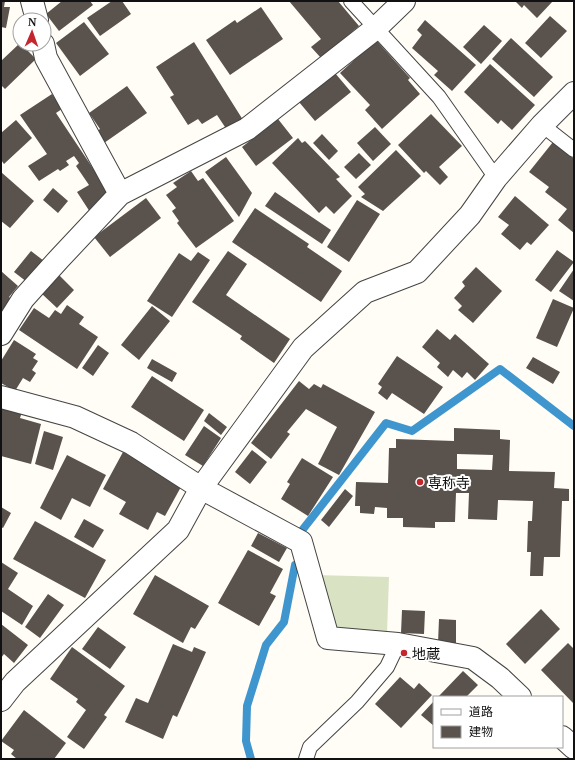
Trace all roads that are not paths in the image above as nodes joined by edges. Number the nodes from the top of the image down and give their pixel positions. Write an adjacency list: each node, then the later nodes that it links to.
1 (32, 1): 4 (street)
2 (351, 1): 5 (lane)
3 (404, 1): 5 (street)
4 (35, 12)
5 (376, 28): 10 (lane); 11 (street)
6 (45, 52): 11 (street)
7 (574, 93): 8 (street)
8 (542, 125): 9 (lane); 10 (street)
9 (574, 150)
10 (496, 178): 14 (street)
11 (120, 194): 12 (street)
12 (1, 334)
13 (1, 397): 14 (street)
14 (201, 488): 15 (street); 17 (street)
15 (398, 644): 16 (street); 20 (lane)
16 (519, 696)
17 (1, 700)
18 (563, 738): 19 (street)
19 (574, 748)
20 (306, 759)

